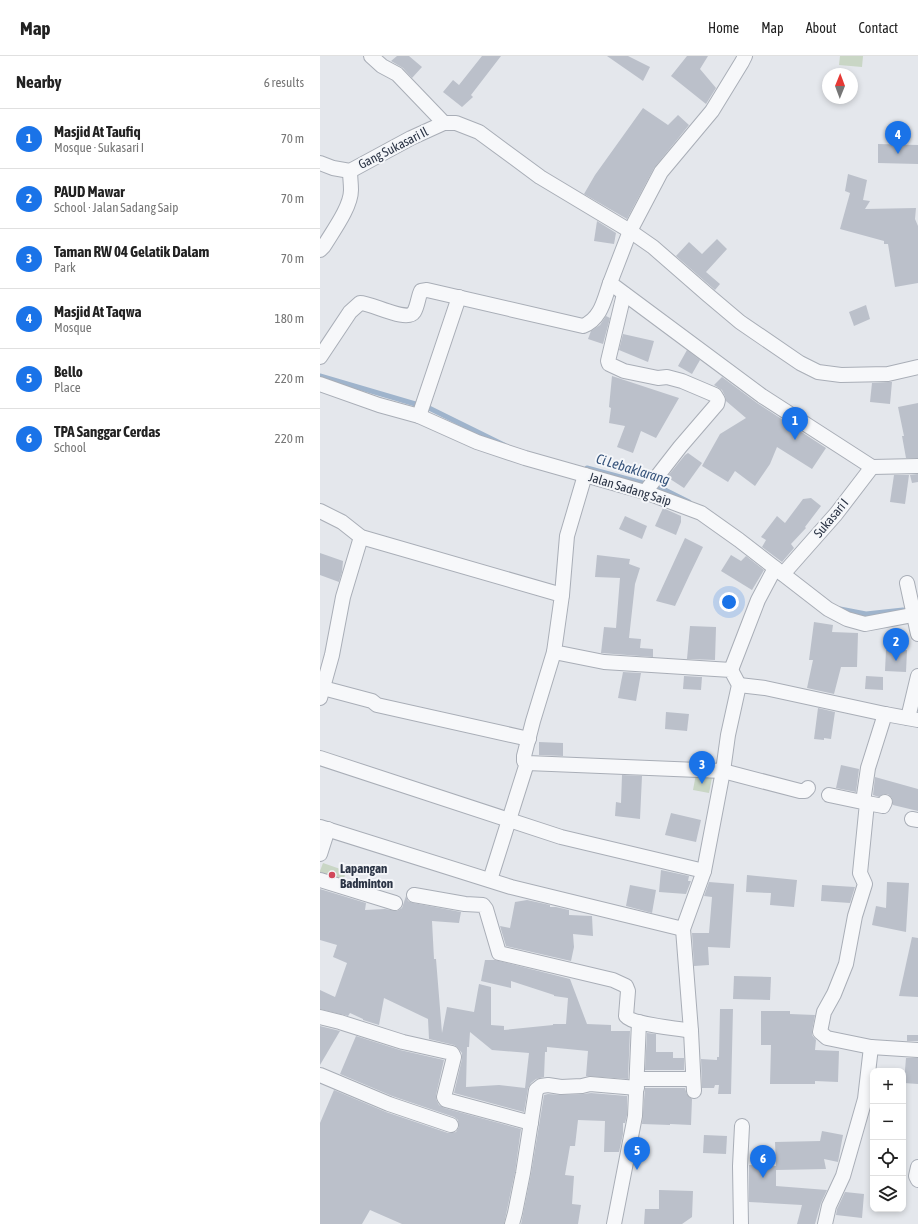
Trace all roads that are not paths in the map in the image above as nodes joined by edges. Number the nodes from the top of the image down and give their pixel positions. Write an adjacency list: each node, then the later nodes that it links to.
1 (371, 56): 3 (street)
2 (745, 56): 6 (street)
3 (444, 123): 5 (street, Gang Sukasari Il); 6 (street)
4 (320, 163): 5 (street, Gang Sukasari Il)
5 (350, 171): 7 (street)
6 (630, 231): 8 (street); 12 (street)
7 (320, 250)
8 (610, 283): 9 (street); 10 (street)
9 (624, 294): 16 (street); 18 (street)
10 (459, 297): 11 (street); 14 (street)
11 (320, 357)
12 (918, 367)
13 (320, 384): 14 (street, Jalan Sadang Saip)
14 (421, 410): 17 (street, Jalan Sadang Saip)
15 (918, 466): 16 (street)
16 (872, 467): 21 (street, Sukasari I)
17 (585, 475): 18 (street, Jalan Sadang Saip); 23 (street)
18 (649, 487): 21 (street, Jalan Sadang Saip)
19 (320, 511): 20 (street)
20 (361, 537): 23 (street); 30 (street)
21 (783, 570): 24 (street, Jalan Sadang Saip); 27 (street, Sukasari I)
22 (907, 583): 24 (street)
23 (562, 595): 26 (street)
24 (914, 612): 25 (street)
25 (918, 634)
26 (554, 652): 27 (street); 33 (street)
27 (731, 670): 29 (street)
28 (918, 676): 32 (street)
29 (739, 685): 31 (street); 36 (street)
30 (321, 694): 33 (street)
31 (885, 714): 32 (street); 39 (street)
32 (913, 719)
33 (528, 738): 35 (street)
34 (320, 758): 43 (street)
35 (527, 763): 36 (street); 45 (street)
36 (723, 771): 37 (street); 43 (street)
37 (808, 788)
38 (829, 795): 39 (street)
39 (865, 802): 40 (street); 52 (street)
40 (885, 802)
41 (324, 828): 42 (street); 45 (street)
42 (320, 854)
43 (704, 871): 48 (street)
44 (320, 880): 47 (street)
45 (490, 880): 48 (street)
46 (414, 895): 50 (street)
47 (395, 904)
48 (683, 929): 51 (street)
49 (320, 1017): 56 (street)
50 (639, 1022): 51 (street); 55 (street)
51 (691, 1030): 55 (street)
52 (871, 1047): 53 (street); 64 (street)
53 (918, 1050)
54 (320, 1075): 57 (street)
55 (637, 1084): 56 (street); 62 (street)
56 (531, 1123): 61 (street)
57 (451, 1125)
58 (742, 1126): 63 (street)
59 (918, 1167): 60 (street)
60 (918, 1180)
61 (512, 1224)
62 (614, 1224)
63 (741, 1224)
64 (825, 1224)

